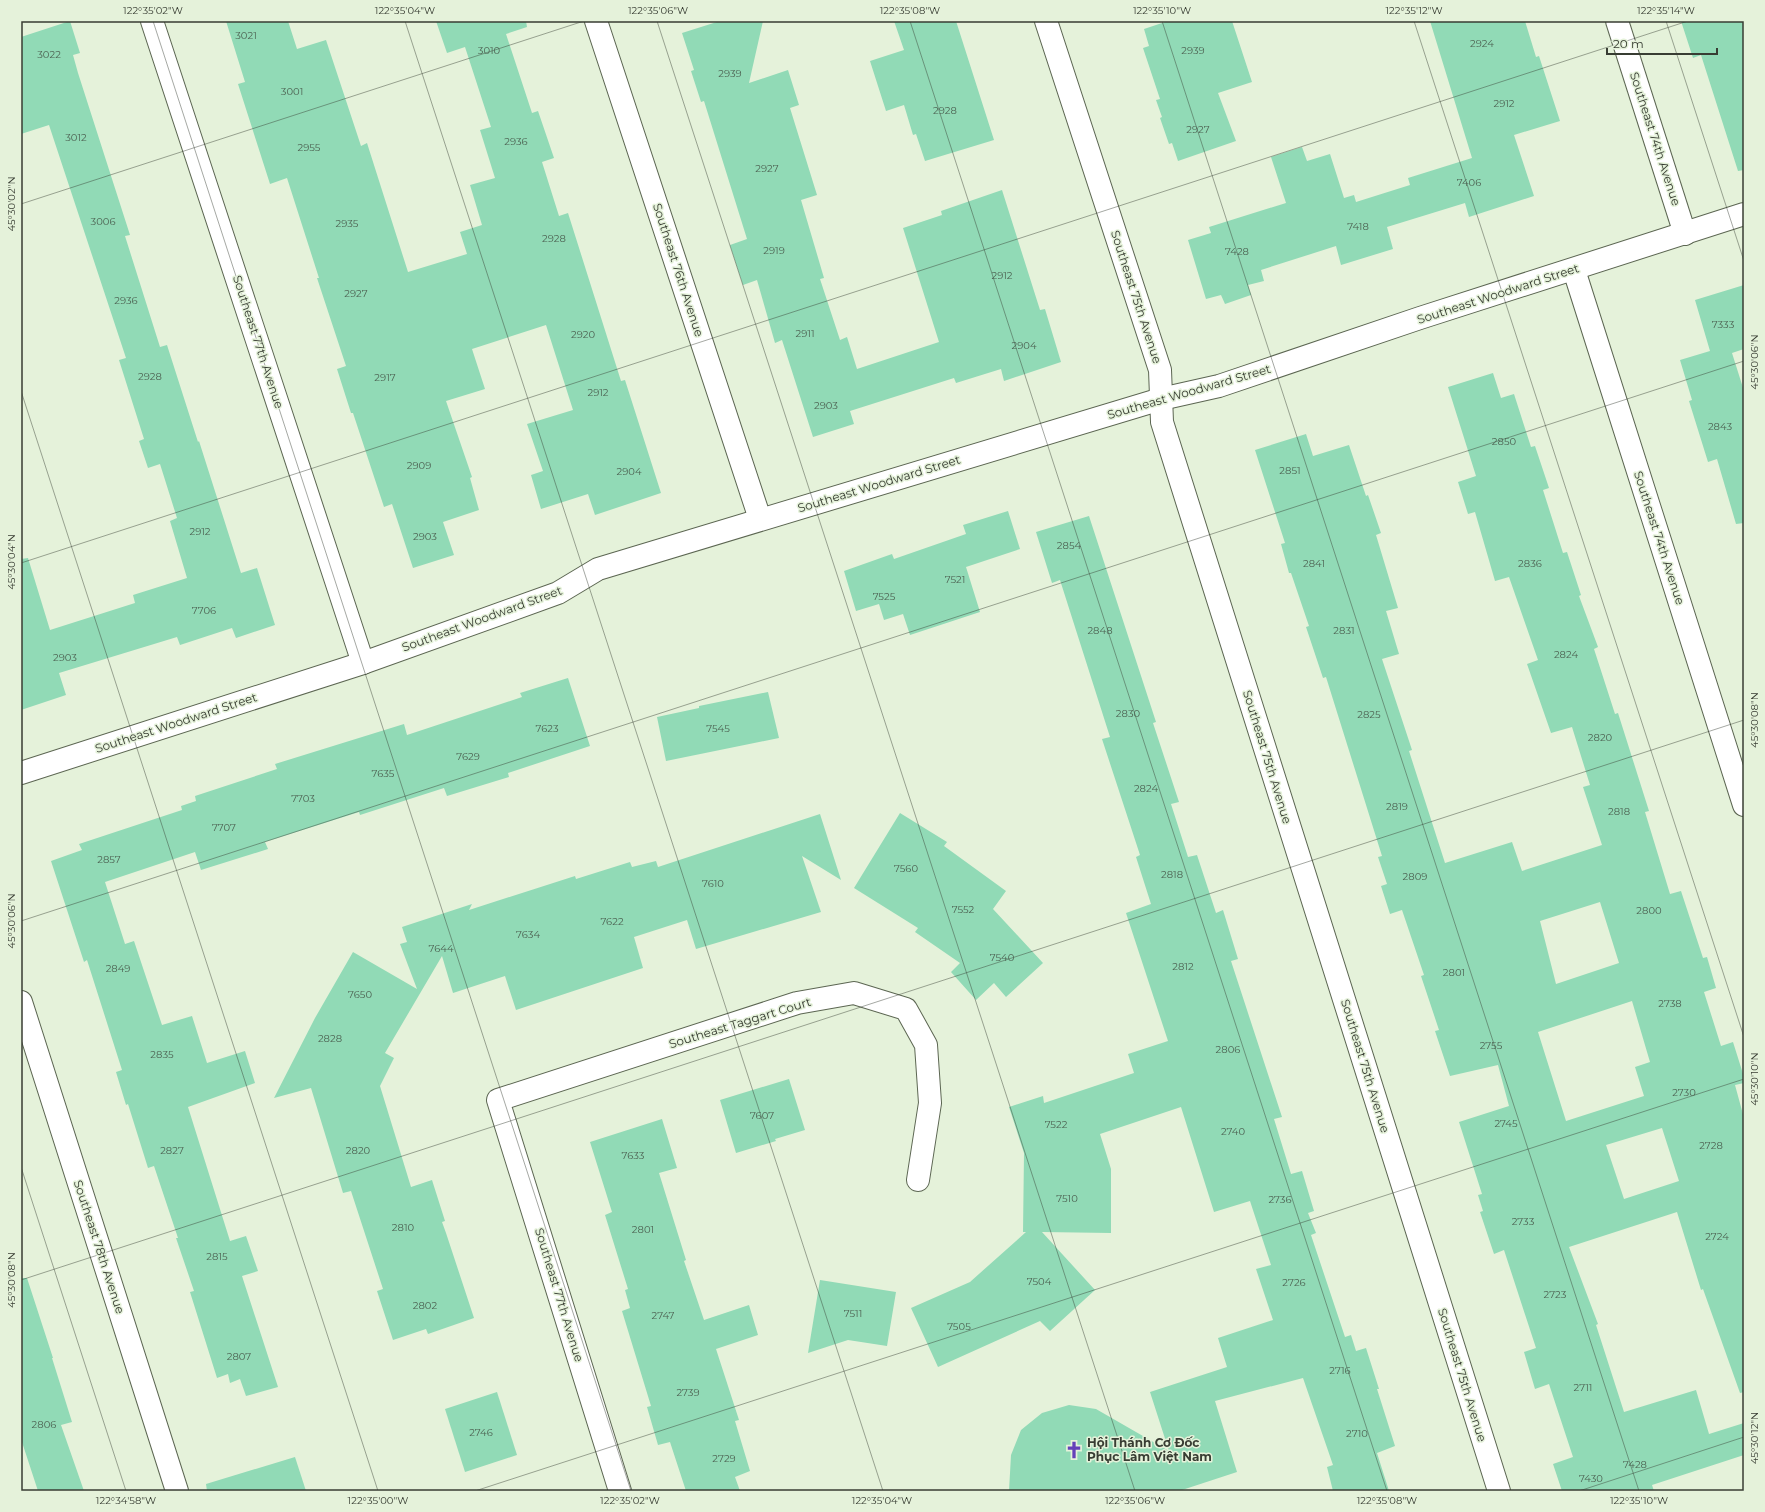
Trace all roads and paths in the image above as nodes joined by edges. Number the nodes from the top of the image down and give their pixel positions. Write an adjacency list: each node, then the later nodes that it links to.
1 (152, 21): 10 (street, Southeast 77th Avenue)
2 (596, 21): 9 (street, Southeast 76th Avenue)
3 (1046, 21): 8 (street, Southeast 75th Avenue)
4 (1617, 21): 6 (street, Southeast 74th Avenue)
5 (1744, 214): 6 (street, Southeast Woodward Street)
6 (1685, 234): 7 (street, Southeast Woodward Street)
7 (1574, 270): 8 (street, Southeast Woodward Street); 12 (street, Southeast 74th Avenue)
8 (1161, 399): 9 (street, Southeast Woodward Street); 18 (street, Southeast 75th Avenue)
9 (760, 519): 10 (street, Southeast Woodward Street)
10 (363, 663): 11 (street, Southeast Woodward Street)
11 (21, 773)
12 (1744, 806)
13 (21, 1002): 16 (street, Southeast 78th Avenue)
14 (498, 1100): 15 (street, Southeast Taggart Court); 17 (street, Southeast 77th Avenue)
15 (918, 1180)
16 (177, 1491)
17 (620, 1491)
18 (1499, 1491)

